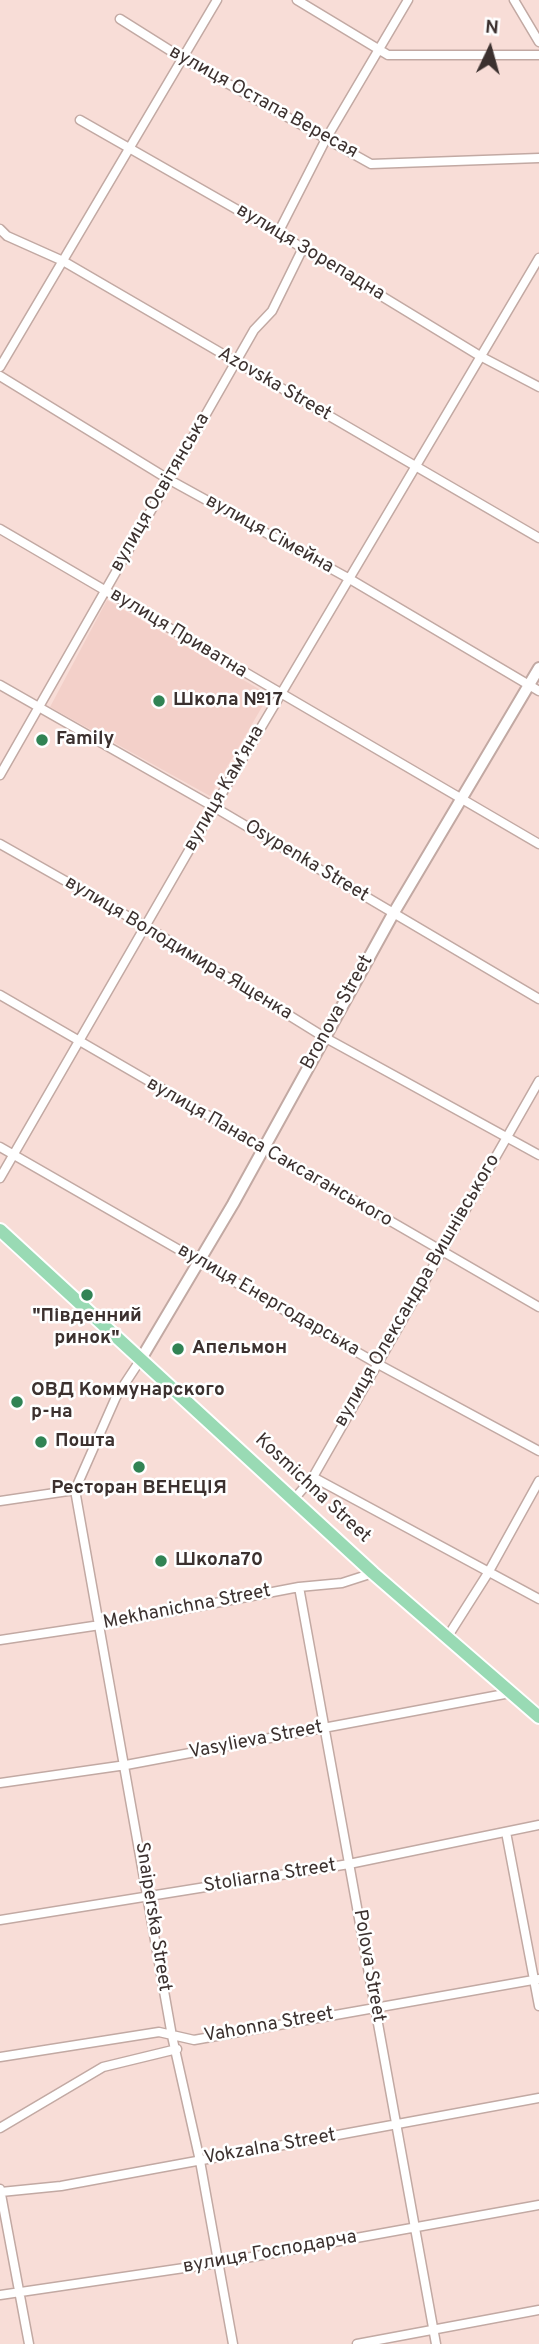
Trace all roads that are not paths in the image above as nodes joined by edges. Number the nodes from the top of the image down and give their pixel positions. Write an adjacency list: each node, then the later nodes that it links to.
1 (217, 0): 9 (street)
2 (297, 0): 7 (street)
3 (408, 0): 7 (street)
4 (514, 0): 6 (street)
5 (120, 19): 9 (street, вулиця Остапа Вересая)
6 (539, 41)
7 (377, 50): 8 (street); 11 (street)
8 (539, 55)
9 (181, 58): 11 (street, вулиця Остапа Вересая); 12 (street)
10 (80, 120): 12 (street, вулиця Зорепадна)
11 (326, 139): 13 (street, вулиця Остапа Вересая); 15 (street)
12 (130, 149): 15 (street, вулиця Зорепадна); 19 (street)
13 (539, 158)
14 (0, 229): 16 (street)
15 (278, 233): 17 (street, вулиця Зорепадна)
16 (4, 238): 19 (street, Azovska Street)
17 (303, 248): 20 (street, вулиця Зорепадна); 21 (street, вулиця Освітянська)
18 (539, 258): 20 (street, вулиця Кам’яна)
19 (63, 261): 21 (street, Azovska Street); 22 (street)
20 (480, 356): 24 (street, вулиця Зорепадна); 25 (street, вулиця Кам’яна)
21 (236, 363): 25 (street, Azovska Street); 26 (street, вулиця Освітянська)
22 (0, 367)
23 (0, 376): 26 (street, вулиця Сімейна)
24 (539, 387)
25 (416, 465): 28 (street, Azovska Street); 29 (street, вулиця Кам’яна)
26 (168, 479): 29 (street, вулиця Сімейна); 30 (street, вулиця Освітянська)
27 (0, 529): 30 (street, вулиця Приватна)
28 (539, 538)
29 (348, 578): 33 (street, вулиця Сімейна); 34 (street, вулиця Кам’яна)
30 (105, 591): 34 (street, вулиця Приватна); 35 (street, вулиця Освітянська)
31 (539, 668): 33 (street, Bronova Street)
32 (0, 685): 35 (street, Osypenka Street)
33 (534, 688): 37 (street, Bronova Street)
34 (280, 695): 37 (street, вулиця Приватна); 38 (street, вулиця Кам’яна)
35 (40, 709): 36 (street, вулиця Освітянська); 38 (street, Osypenka Street)
36 (0, 775)
37 (460, 799): 40 (street, вулиця Приватна); 41 (street, Bronova Street)
38 (214, 807): 41 (street, Osypenka Street); 42 (street, вулиця Кам’яна)
39 (0, 844): 42 (street, вулиця Володимира Ященка)
40 (539, 844)
41 (393, 914): 44 (street, Osypenka Street); 45 (street, Bronova Street)
42 (145, 926): 45 (street, вулиця Володимира Ященка); 46 (street, вулиця Кам’яна)
43 (0, 995): 46 (street, вулиця Панаса Саксаганського)
44 (539, 999)
45 (324, 1037): 48 (street, вулиця Володимира Ященка); 50 (street, Bronova Street)
46 (79, 1043): 50 (street, вулиця Панаса Саксаганського); 51 (street, вулиця Кам’яна)
47 (539, 1081): 48 (street, вулиця Олександра Вишнівського)
48 (505, 1137): 52 (street, вулиця Володимира Ященка); 55 (street, вулиця Олександра Вишнівського)
49 (0, 1147): 51 (street, вулиця Енергодарська)
50 (262, 1150): 55 (street, вулиця Панаса Саксаганського); 56 (street, Bronova Street)
51 (13, 1155): 53 (street, вулиця Кам’яна); 56 (street, вулиця Енергодарська)
52 (539, 1155)
53 (0, 1178)
54 (0, 1230): 58 (main road, Kosmichna Street)
55 (440, 1252): 57 (street, вулиця Панаса Саксаганського); 59 (street, вулиця Олександра Вишнівського)
56 (200, 1262): 58 (street, Bronova Street); 59 (street, вулиця Енергодарська)
57 (539, 1307)
58 (141, 1359): 63 (street); 64 (main road, Kosmichna Street)
59 (376, 1363): 60 (street, вулиця Енергодарська); 61 (street, вулиця Олександра Вишнівського)
60 (539, 1451)
61 (313, 1476): 64 (street, вулиця Олександра Вишнівського); 67 (street)
62 (539, 1481): 67 (street)
63 (75, 1490): 65 (street); 70 (street, Snaiperska Street)
64 (295, 1499): 66 (main road, Kosmichna Street)
65 (0, 1501)
66 (373, 1573): 68 (street, Mekhanichna Street); 71 (main road, Kosmichna Street)
67 (488, 1573): 69 (street); 71 (street)
68 (299, 1587): 70 (street, Mekhanichna Street); 75 (street, Polova Street)
69 (539, 1598)
70 (100, 1625): 72 (street, Mekhanichna Street); 76 (street, Snaiperska Street)
71 (448, 1636): 73 (main road, Kosmichna Street)
72 (0, 1640)
73 (511, 1693): 74 (main road, Kosmichna Street); 75 (street, Vasylieva Street)
74 (539, 1717)
75 (325, 1729): 76 (street, Vasylieva Street); 80 (street, Polova Street)
76 (126, 1765): 77 (street, Vasylieva Street); 81 (street, Snaiperska Street)
77 (0, 1783)
78 (539, 1825): 79 (street, Stoliarna Street)
79 (506, 1832): 80 (street, Stoliarna Street); 83 (street)
80 (349, 1864): 81 (street, Stoliarna Street); 85 (street, Polova Street)
81 (148, 1896): 82 (street, Stoliarna Street); 86 (street, Snaiperska Street)
82 (0, 1920)
83 (537, 1979): 84 (street); 85 (street, Vahonna Street)
84 (539, 2006)
85 (375, 2007): 86 (street, Vahonna Street); 90 (street, Polova Street)
86 (172, 2036): 87 (street, Snaiperska Street); 88 (street, Vahonna Street)
87 (177, 2049): 91 (street); 92 (street, Snaiperska Street)
88 (0, 2057)
89 (539, 2098): 90 (street, Vokzalna Street)
90 (396, 2125): 92 (street, Vokzalna Street); 95 (street, Polova Street)
91 (0, 2128)
92 (200, 2161): 93 (street, Vokzalna Street); 96 (street, Snaiperska Street)
93 (0, 2190): 97 (street)
94 (539, 2205): 95 (street, вулиця Господарча)
95 (415, 2228): 96 (street, вулиця Господарча); 100 (street, Polova Street)
96 (219, 2263): 97 (street, вулиця Господарча); 102 (street, Snaiperska Street)
97 (19, 2291): 98 (street, вулиця Господарча); 101 (street)
98 (0, 2295)
99 (539, 2310): 100 (street)
100 (433, 2330): 103 (street); 104 (street, Polova Street)
101 (29, 2344)
102 (233, 2344)
103 (357, 2344)
104 (436, 2344)

